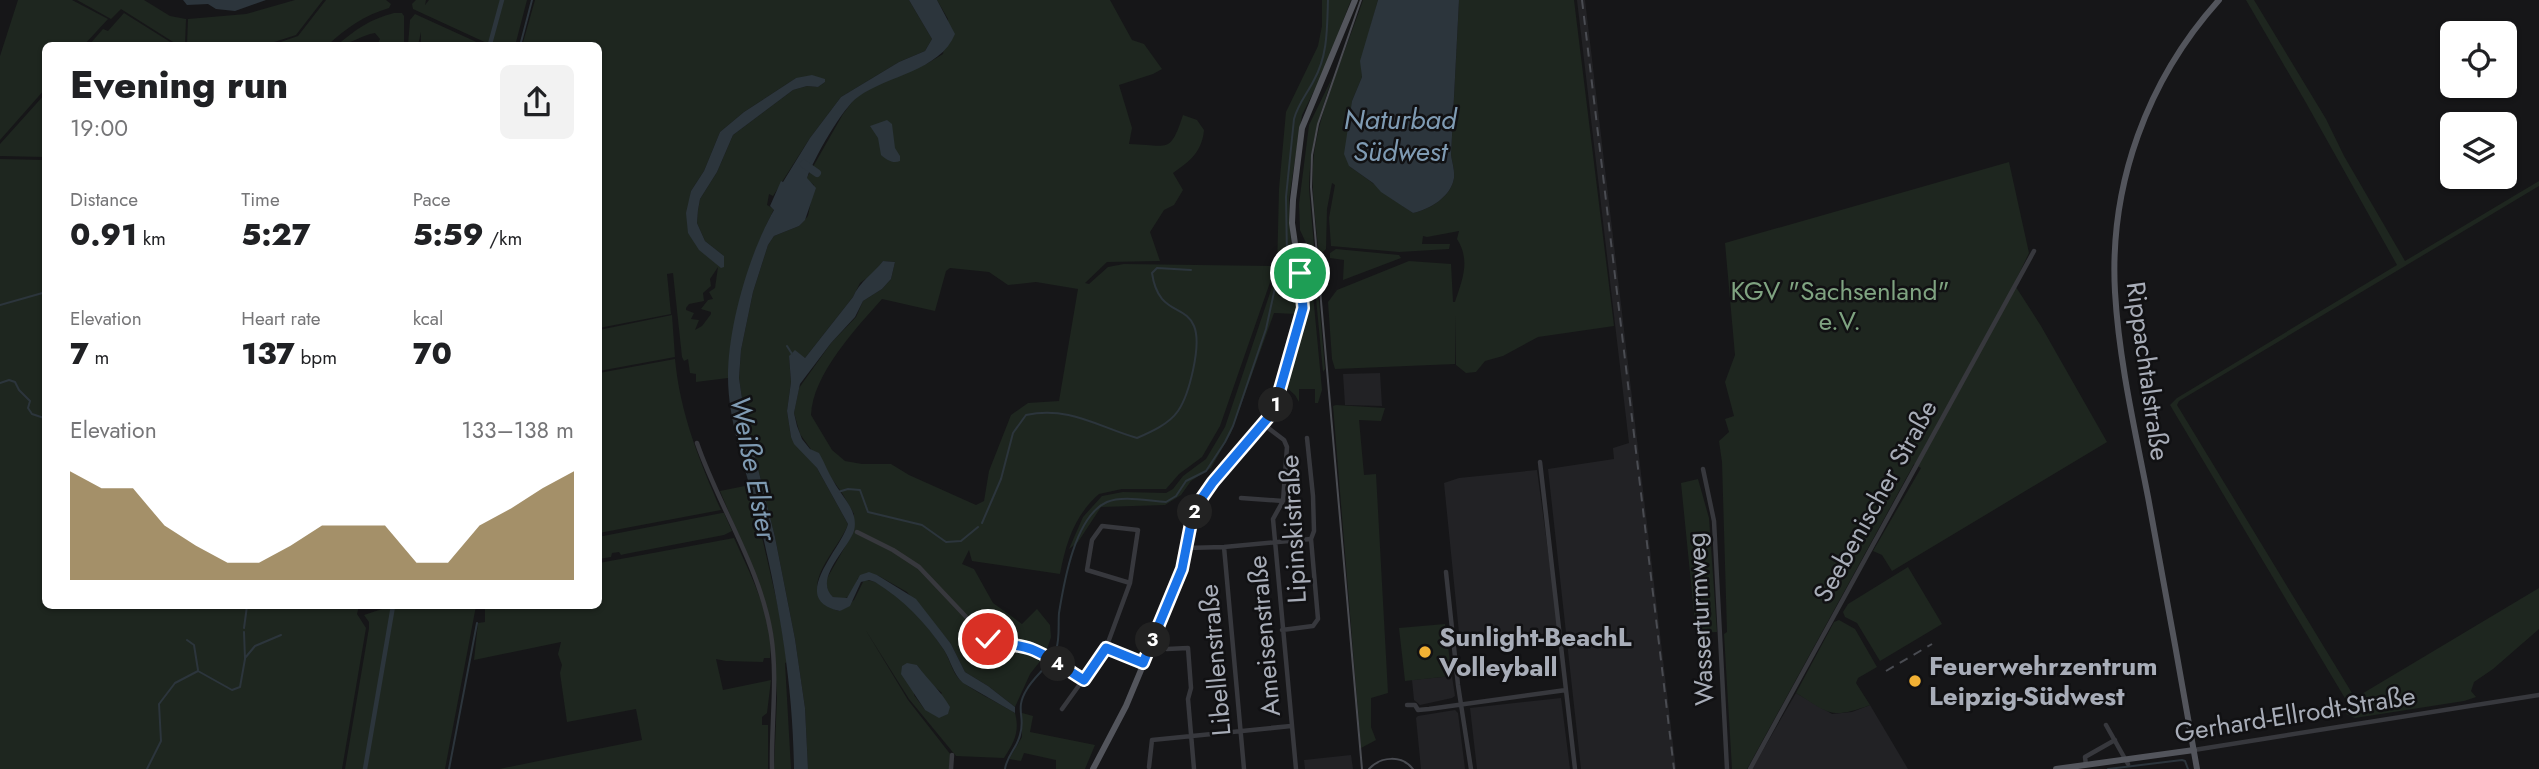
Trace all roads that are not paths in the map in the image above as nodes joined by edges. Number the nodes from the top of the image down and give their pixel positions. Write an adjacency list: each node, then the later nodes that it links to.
1 (1355, 0): 4 (main road)
2 (2219, 0): 33 (main road, Rippachtalstraße)
3 (2034, 251): 47 (street, Seebenischer Straße)
4 (1263, 424): 10 (street, Ameisenstraße); 15 (main road)
5 (1307, 438): 12 (street, Lipinskistraße)
6 (697, 443): 38 (street)
7 (1540, 462): 23 (street)
8 (1703, 469): 46 (street, Wasserturmweg)
9 (1241, 498): 10 (street)
10 (1283, 501): 13 (street, Ameisenstraße)
11 (857, 532): 22 (street)
12 (1311, 540): 13 (street); 18 (street, Lipinskistraße)
13 (1275, 542): 14 (street); 18 (street, Ameisenstraße)
14 (1224, 547): 15 (street); 30 (street, Libellenstraße)
15 (1186, 548): 19 (main road)
16 (1446, 572): 25 (street)
17 (1130, 583): 17 (street); 20 (street)
18 (1282, 630): 29 (street, Ameisenstraße)
19 (1153, 642): 21 (main road); 31 (street)
20 (1106, 648): 21 (street); 22 (street)
21 (1143, 663): 40 (main road)
22 (1084, 680): 27 (street)
23 (1566, 690): 25 (street); 45 (street)
24 (2539, 695): 33 (street, Gerhard-Ellrodt-Straße)
25 (1461, 703): 26 (street); 44 (street)
26 (1407, 705)
27 (1062, 709)
28 (2106, 725): 32 (street)
29 (1291, 726): 30 (street); 43 (street, Ameisenstraße)
30 (1240, 732): 31 (street); 42 (street, Libellenstraße)
31 (1191, 737): 37 (street); 41 (street)
32 (2115, 740): 35 (street); 36 (street)
33 (2194, 750): 35 (main road, Gerhard-Ellrodt-Straße); 49 (main road, Rippachtalstraße)
34 (952, 755): 39 (street)
35 (2127, 761): 36 (main road, Gerhard-Ellrodt-Straße)
36 (2086, 765): 48 (main road, Gerhard-Ellrodt-Straße)
37 (1149, 767)
38 (772, 769)
39 (951, 769)
40 (1093, 769)
41 (1194, 769)
42 (1244, 769)
43 (1296, 769)
44 (1471, 769)
45 (1575, 769)
46 (1727, 769)
47 (1750, 769)
48 (2056, 769)
49 (2197, 769)

